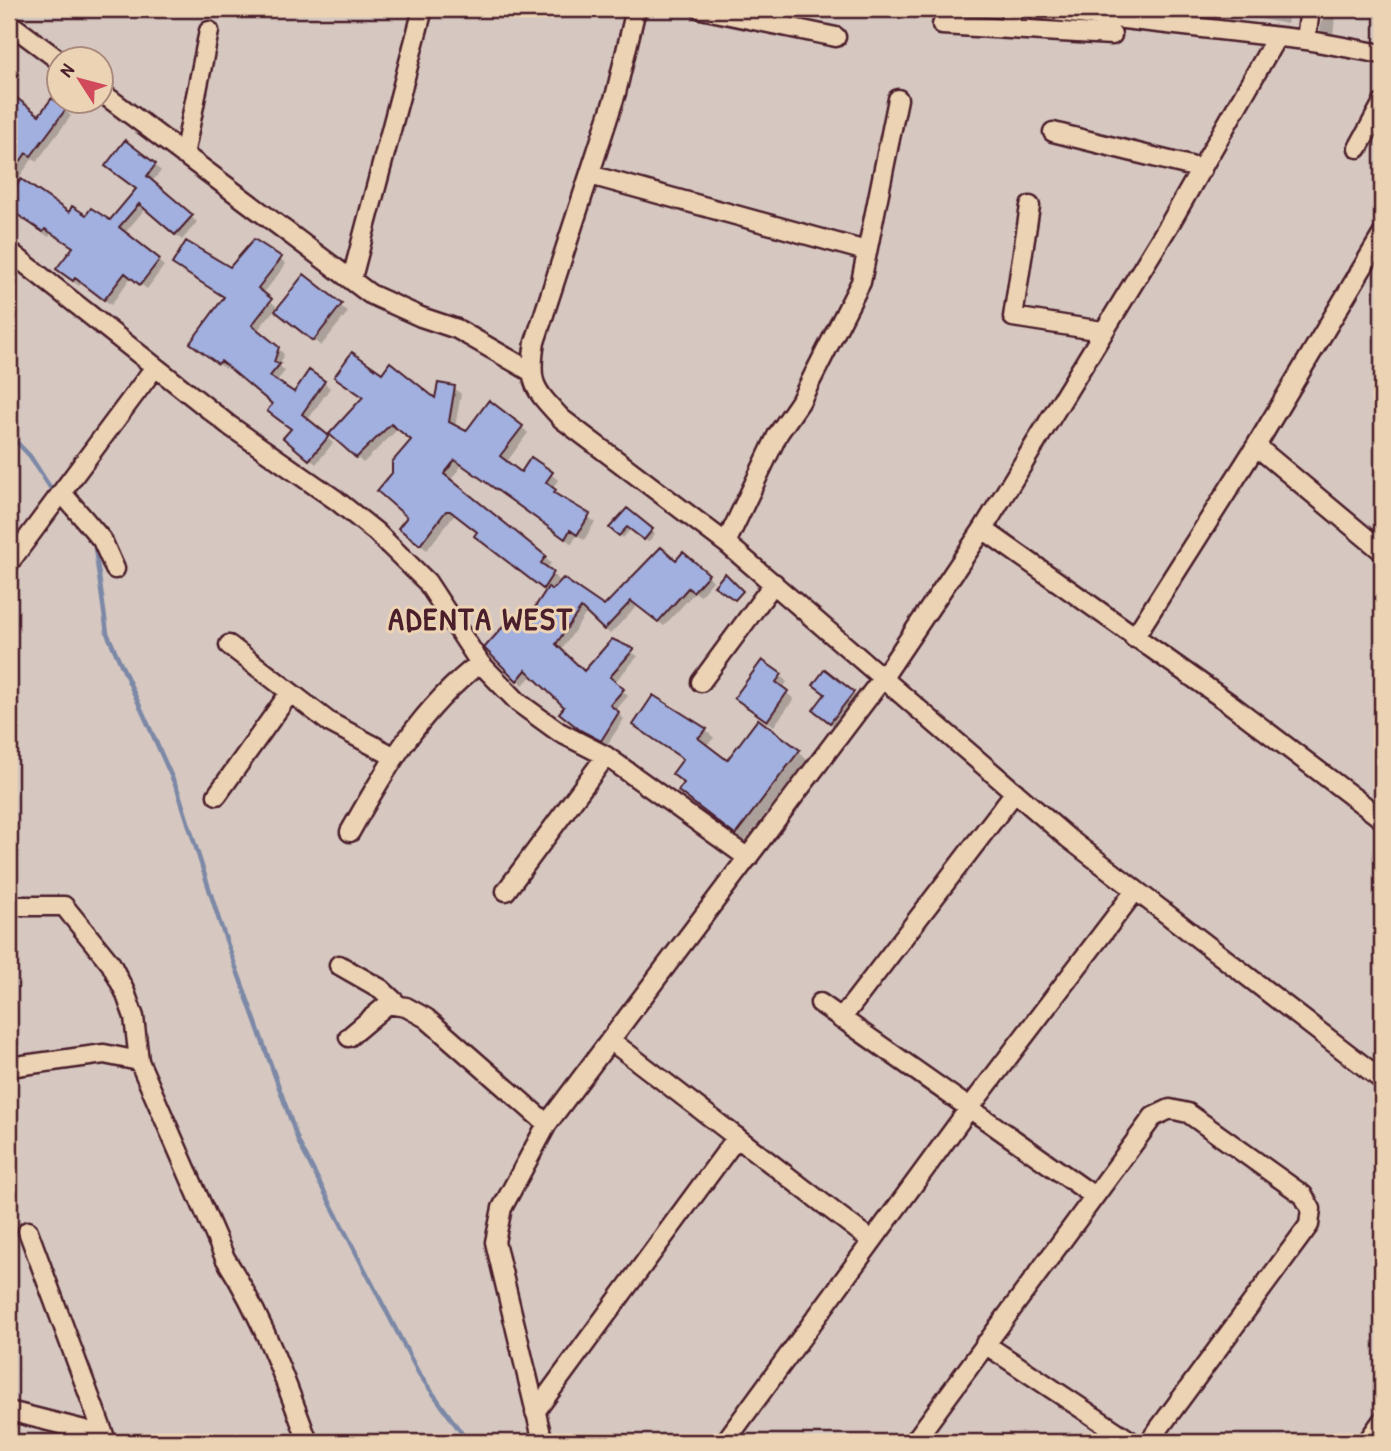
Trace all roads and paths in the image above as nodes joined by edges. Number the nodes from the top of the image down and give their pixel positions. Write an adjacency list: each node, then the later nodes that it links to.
1 (423, 9): 31 (street)
2 (636, 9): 26 (street)
3 (701, 9): 14 (street)
4 (1012, 9): 10 (street)
5 (1036, 9): 7 (street)
6 (1310, 9): 16 (street)
7 (1069, 12): 12 (street); 15 (street)
8 (9, 23): 17 (street)
9 (942, 25): 10 (street)
10 (1009, 29): 12 (street)
11 (209, 31): 24 (street)
12 (1065, 33): 13 (street)
13 (1112, 35)
14 (836, 37)
15 (1276, 38): 16 (street); 25 (street)
16 (1307, 40): 18 (street)
17 (46, 51)
18 (1382, 54)
19 (898, 99): 30 (street)
20 (116, 104): 24 (street)
21 (1382, 104): 23 (street)
22 (1053, 132): 25 (street)
23 (1358, 148)
24 (184, 155): 31 (street)
25 (1202, 169): 32 (street)
26 (590, 175): 30 (street); 34 (street)
27 (1030, 206): 32 (street)
28 (1382, 234): 35 (street)
29 (9, 251): 33 (street)
30 (866, 251): 38 (street)
31 (352, 278): 34 (street)
32 (1102, 331): 37 (street)
33 (155, 368): 36 (street); 45 (street)
34 (530, 371): 38 (street)
35 (1256, 446): 39 (street); 43 (street)
36 (62, 493): 40 (street); 41 (street)
37 (984, 529): 43 (street); 46 (street)
38 (726, 543): 42 (street)
39 (1382, 551)
40 (9, 562)
41 (115, 569)
42 (774, 583): 46 (street); 47 (street)
43 (1134, 638): 53 (street)
44 (229, 645): 48 (street)
45 (480, 663): 49 (street); 50 (street)
46 (883, 679): 51 (street); 55 (street)
47 (701, 682)
48 (289, 694): 49 (street); 52 (street)
49 (393, 756): 54 (street)
50 (606, 756): 55 (street); 56 (street)
51 (1015, 792): 57 (street); 62 (street)
52 (217, 795)
53 (1382, 819)
54 (351, 832)
55 (748, 858): 64 (street)
56 (506, 891)
57 (1135, 891): 67 (street); 68 (street)
58 (9, 906): 65 (street)
59 (339, 965): 61 (street)
60 (820, 1003): 62 (street)
61 (397, 1004): 63 (street); 69 (street)
62 (841, 1019): 68 (street)
63 (349, 1037)
64 (610, 1040): 69 (street); 70 (street)
65 (139, 1061): 66 (street); 79 (street)
66 (9, 1068)
67 (1382, 1080)
68 (971, 1106): 71 (street); 73 (street)
69 (547, 1124): 76 (street)
70 (737, 1138): 73 (street); 76 (street)
71 (1094, 1196): 74 (street); 84 (street)
72 (28, 1231): 78 (street)
73 (872, 1241): 81 (street)
74 (985, 1344): 82 (street); 83 (street)
75 (9, 1411): 78 (street)
76 (535, 1412): 80 (street)
77 (1382, 1421): 85 (street)
78 (105, 1439)
79 (308, 1442)
80 (543, 1442)
81 (725, 1442)
82 (914, 1442)
83 (1132, 1442)
84 (1149, 1442)
85 (1367, 1442)

